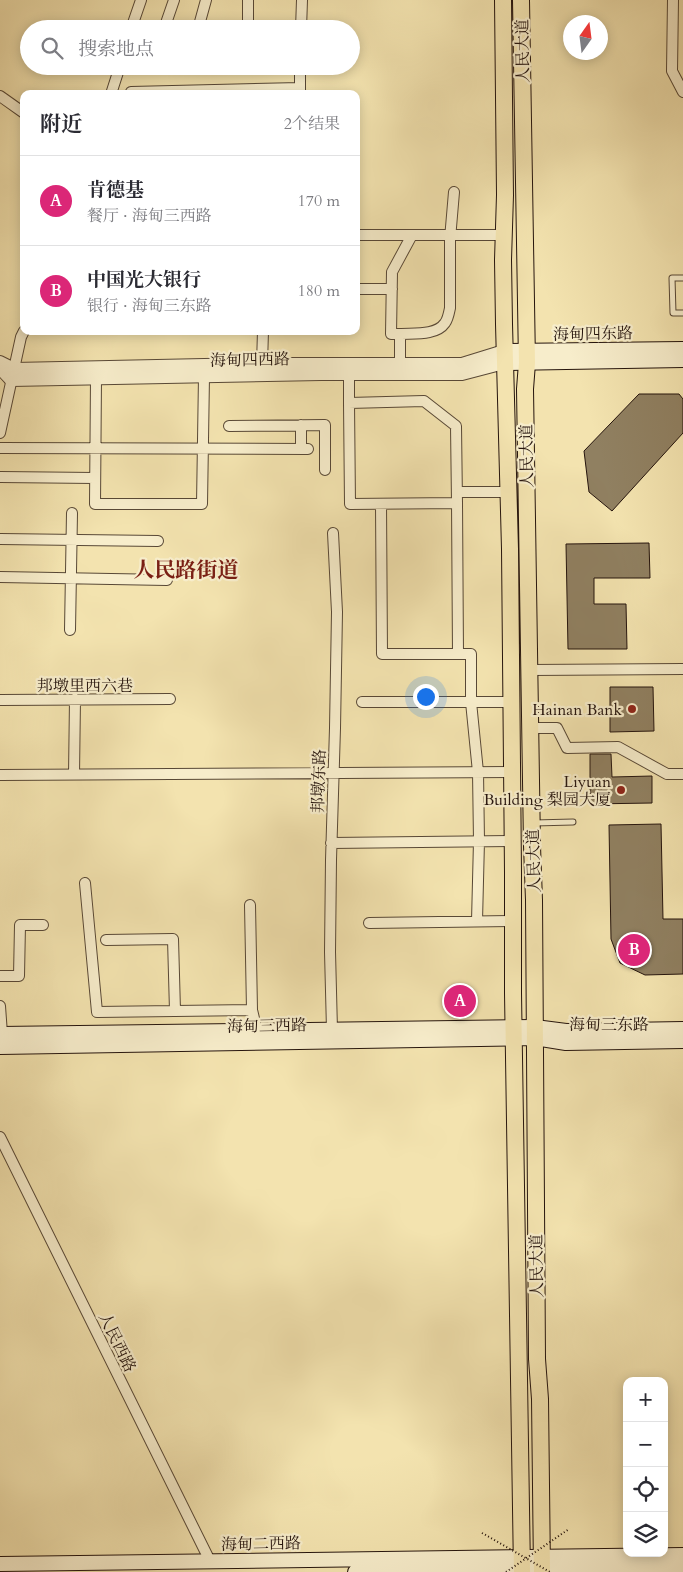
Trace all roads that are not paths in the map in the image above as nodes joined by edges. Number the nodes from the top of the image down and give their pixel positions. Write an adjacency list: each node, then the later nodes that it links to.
1 (140, 0): 9 (street)
2 (174, 0): 10 (street)
3 (206, 0): 11 (street)
4 (248, 0): 12 (street)
5 (302, 0): 13 (street)
6 (503, 0): 25 (main road, 人民大道)
7 (521, 0): 35 (main road, 人民大道)
8 (673, 0): 18 (street)
9 (134, 20)
10 (167, 20)
11 (200, 20)
12 (248, 20)
13 (301, 20)
14 (117, 75): 16 (street)
15 (300, 75): 17 (street)
16 (113, 90)
17 (300, 90)
18 (683, 92)
19 (0, 96): 20 (street)
20 (20, 110)
21 (454, 192): 24 (street)
22 (360, 235): 23 (street)
23 (412, 235): 24 (street); 28 (street)
24 (450, 235): 25 (street); 30 (street)
25 (504, 235): 34 (main road, 人民大道)
26 (683, 278): 29 (lane)
27 (360, 289): 28 (street)
28 (392, 289): 30 (street)
29 (683, 313)
30 (400, 334): 39 (street)
31 (23, 335): 41 (street)
32 (263, 335): 38 (street)
33 (683, 349): 35 (main road, 海甸四东路)
34 (504, 357): 35 (main road, 海甸四东路); 39 (street, 海甸四西路); 42 (street, 海甸四西路); 55 (main road, 人民大道)
35 (527, 357): 36 (main road, 海甸四东路); 68 (main road, 人民大道)
36 (683, 360)
37 (0, 362): 41 (street, 海甸四西路)
38 (262, 364): 39 (street, 海甸四西路); 41 (street, 海甸四西路)
39 (400, 364)
40 (0, 368): 41 (street)
41 (12, 374): 44 (street, 海甸四西路); 48 (street)
42 (348, 374): 43 (street, 海甸四西路); 45 (street)
43 (204, 376): 44 (street, 海甸四西路); 51 (street)
44 (96, 378): 50 (street)
45 (349, 403): 56 (street); 57 (street)
46 (301, 425): 47 (street); 51 (street); 52 (street)
47 (229, 426)
48 (0, 433)
49 (0, 448): 50 (street)
50 (95, 449): 51 (street); 54 (street)
51 (203, 449): 54 (street)
52 (325, 470)
53 (0, 477): 54 (street)
54 (95, 478)
55 (508, 492): 56 (street); 75 (main road, 人民大道)
56 (457, 497): 57 (street); 67 (street)
57 (381, 504): 67 (street)
58 (72, 513): 61 (street)
59 (333, 533): 79 (street, 邦墩东路)
60 (0, 539): 61 (street)
61 (72, 540): 62 (street); 64 (street)
62 (158, 541)
63 (0, 577): 64 (street)
64 (71, 578): 65 (street); 66 (street)
65 (167, 580)
66 (70, 630)
67 (458, 654): 74 (street)
68 (530, 670): 69 (street); 76 (main road, 人民大道)
69 (683, 670)
70 (75, 699): 71 (street, 邦墩里西六巷); 72 (street, 邦墩里西六巷); 82 (street)
71 (170, 699)
72 (0, 700)
73 (362, 702): 74 (street)
74 (471, 702): 75 (street); 77 (street)
75 (511, 702): 78 (main road, 人民大道)
76 (530, 728): 80 (street); 84 (main road, 人民大道)
77 (478, 772): 78 (street); 79 (street); 85 (street)
78 (512, 772): 86 (main road, 人民大道)
79 (333, 773): 82 (street); 87 (street, 邦墩东路)
80 (683, 774)
81 (0, 775): 82 (street)
82 (74, 775)
83 (573, 822): 84 (lane)
84 (531, 823): 102 (main road, 人民大道)
85 (479, 841): 86 (street); 87 (street); 90 (street)
86 (513, 841): 91 (main road, 人民大道)
87 (331, 843): 100 (street, 邦墩东路)
88 (85, 883): 98 (street)
89 (250, 905): 97 (street)
90 (477, 921): 91 (street); 92 (street)
91 (513, 921): 103 (main road, 人民大道)
92 (369, 923)
93 (43, 925): 95 (street)
94 (106, 940): 98 (street)
95 (0, 976)
96 (0, 1006): 104 (street)
97 (252, 1010): 98 (street); 101 (street)
98 (175, 1011)
99 (683, 1029): 102 (main road)
100 (332, 1030): 101 (main road, 海甸三西路); 103 (main road, 海甸三西路)
101 (257, 1031): 104 (main road, 海甸三西路)
102 (535, 1032): 103 (main road, 海甸三西路); 105 (main road, 海甸三东路); 112 (main road, 人民大道)
103 (513, 1033): 104 (main road, 海甸三西路); 110 (main road, 人民大道)
104 (1, 1038)
105 (683, 1041)
106 (0, 1137): 108 (street, 人民西路)
107 (683, 1555): 112 (main road)
108 (210, 1561): 109 (main road, 海甸二西路); 110 (main road, 海甸二西路)
109 (0, 1564)
110 (522, 1566): 112 (main road); 113 (main road)
111 (683, 1566): 112 (main road)
112 (544, 1567)
113 (355, 1572)

